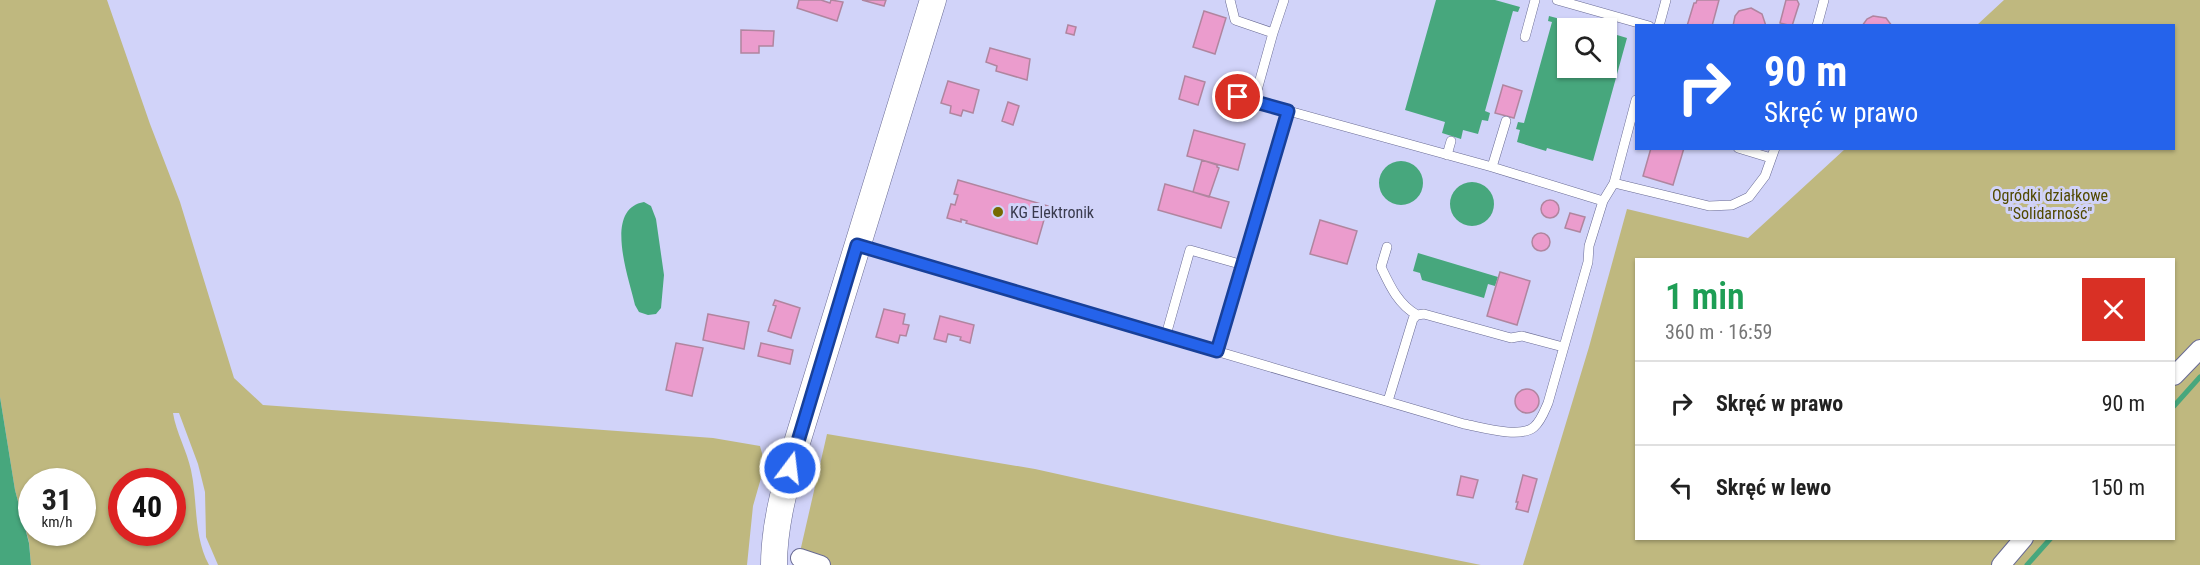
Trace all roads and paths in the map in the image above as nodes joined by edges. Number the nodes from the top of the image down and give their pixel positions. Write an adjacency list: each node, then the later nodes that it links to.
1 (933, 0): 25 (street)
2 (1230, 0): 11 (lane)
3 (1284, 0): 11 (lane)
4 (1535, 0): 12 (lane)
5 (1557, 0): 8 (lane)
6 (1666, 0): 9 (lane)
7 (1824, 0): 10 (lane)
8 (1642, 24)
9 (1660, 24)
10 (1818, 24)
11 (1273, 33): 14 (lane)
12 (1525, 37)
13 (1223, 93): 14 (lane)
14 (1254, 101): 16 (lane)
15 (1635, 104): 23 (lane)
16 (1288, 111): 21 (lane); 27 (lane)
17 (1506, 122): 22 (lane)
18 (1451, 141): 21 (lane)
19 (1752, 150): 20 (lane)
20 (1773, 153): 23 (lane)
21 (1447, 155): 22 (lane)
22 (1492, 167): 24 (lane)
23 (1614, 183): 24 (lane)
24 (1603, 201): 30 (lane)
25 (857, 245): 29 (lane); 37 (street)
26 (1387, 247): 28 (lane)
27 (1243, 265): 29 (lane); 32 (lane)
28 (1417, 315): 30 (lane); 34 (lane)
29 (1166, 336): 32 (lane)
30 (1563, 347): 34 (lane)
31 (2200, 349): 33 (street)
32 (1217, 351): 34 (lane)
33 (2175, 375)
34 (1388, 401)
35 (2022, 540): 39 (street)
36 (800, 558): 37 (lane); 38 (street)
37 (774, 562)
38 (821, 565)
39 (2001, 565)

